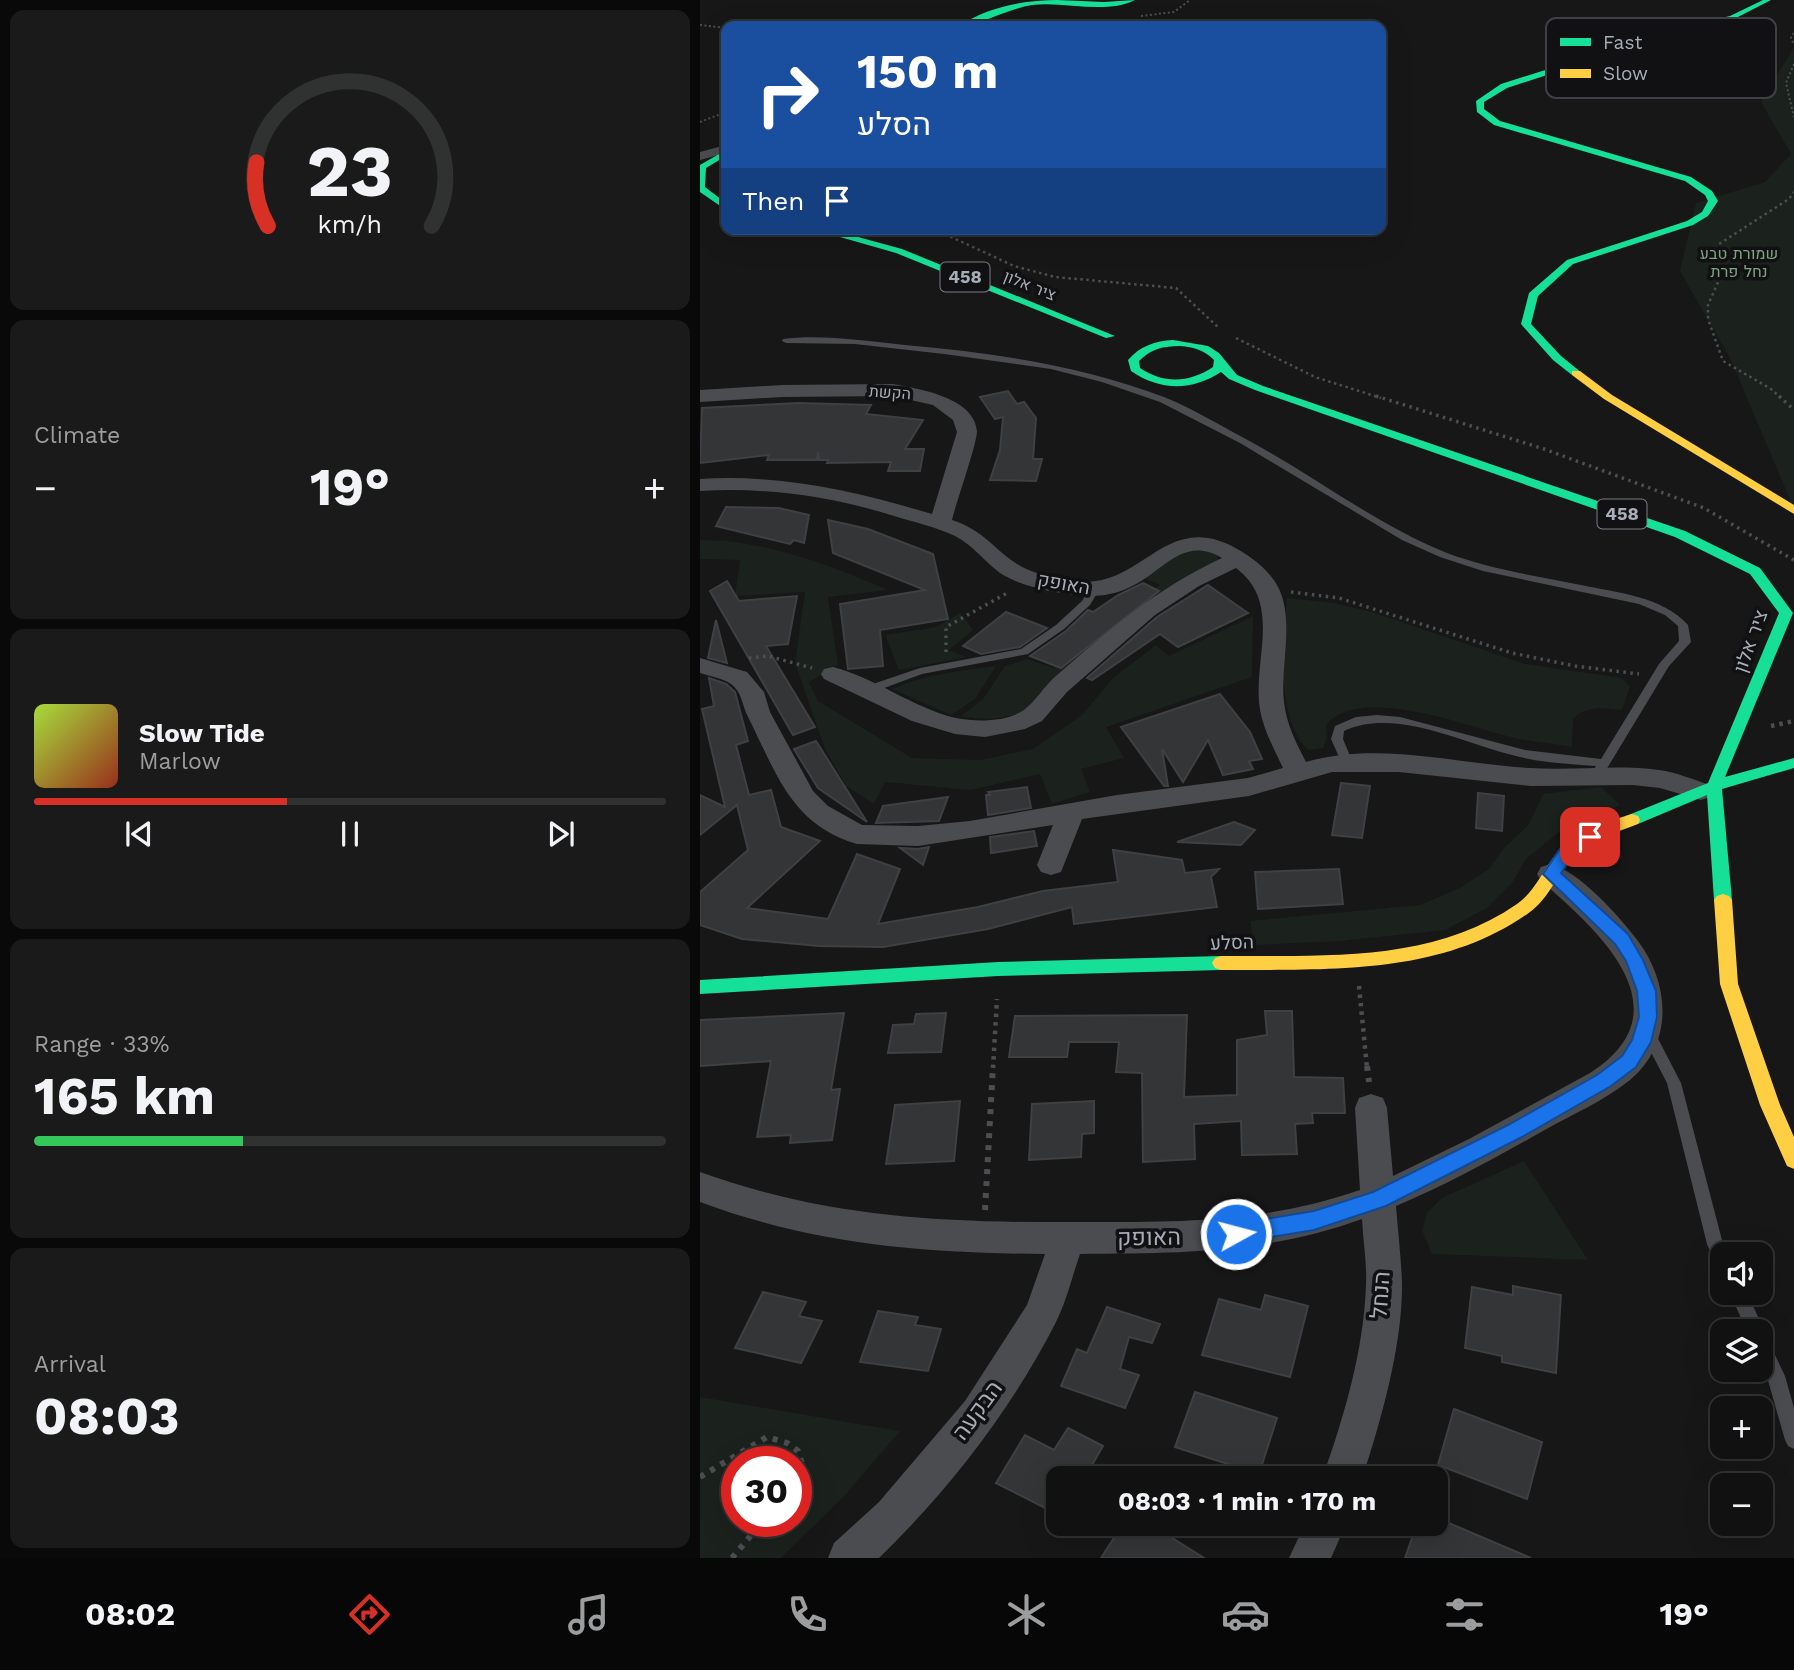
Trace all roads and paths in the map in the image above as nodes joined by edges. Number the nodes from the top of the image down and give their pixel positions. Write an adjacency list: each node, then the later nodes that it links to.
1 (1132, 0): 4 (street)
2 (1768, 0): 3 (street)
3 (1732, 18)
4 (973, 21)
5 (700, 25): 6 (path)
6 (721, 27)
7 (1794, 33): 8 (path)
8 (1794, 46)
9 (1794, 64): 12 (path)
10 (1546, 72): 32 (street)
11 (721, 114): 13 (path)
12 (1794, 117)
13 (700, 122)
14 (721, 152): 16 (street)
15 (721, 154): 18 (street)
16 (700, 156)
17 (1794, 192): 30 (path)
18 (721, 203)
19 (840, 235): 25 (street, ציר אלון / 458)
20 (947, 235): 21 (path)
21 (1222, 331)
22 (1233, 337): 35 (path)
23 (786, 341): 43 (lane)
24 (1163, 344): 25 (street, ציר אלון / 458); 25 (street); 26 (street, ציר אלון)
25 (1124, 345): 27 (street, ציר אלון)
26 (1220, 364): 27 (street); 28 (street, ציר אלון / 458)
27 (1191, 382): 28 (street, ציר אלון / 458)
28 (1259, 388): 49 (street, ציר אלון / 458)
29 (700, 396): 33 (street, הקשת)
30 (1794, 410)
31 (700, 485): 33 (street, האופק)
32 (1794, 510)
33 (940, 523): 36 (street, האופק)
34 (1238, 559): 37 (street, האופק); 38 (street, האופק); 44 (street)
35 (1794, 560)
36 (1035, 578): 37 (street, האופק); 40 (path)
37 (1094, 590): 40 (lane)
38 (1271, 592): 43 (path); 48 (street)
39 (700, 665): 41 (street)
40 (946, 666): 44 (lane)
41 (726, 672): 42 (path); 50 (street)
42 (833, 674): 44 (street)
43 (1657, 676): 47 (lane)
44 (868, 690)
45 (1347, 763): 47 (street); 47 (lane); 48 (street)
46 (1794, 763): 49 (street, הסלע)
47 (1600, 770): 49 (street)
48 (1299, 774): 50 (street)
49 (1707, 788): 52 (street, הסלע); 58 (street, ציר אלון / 458)
50 (1071, 811): 51 (street)
51 (1051, 865)
52 (1551, 874): 53 (street, הסלע); 56 (street, האופק)
53 (1356, 960): 54 (street, הסלע); 57 (path)
54 (998, 970): 55 (street, הסלע); 61 (path)
55 (700, 987)
56 (1645, 1027): 60 (street, האופק); 63 (lane)
57 (1371, 1108): 60 (street, הנחל)
58 (1794, 1160)
59 (700, 1186): 61 (street, האופק)
60 (1379, 1199): 62 (street, האופק); 69 (street, הנחל)
61 (984, 1235): 62 (street, האופק)
62 (1068, 1238): 74 (street, הבקעה)
63 (1714, 1242)
64 (1773, 1370): 65 (lane)
65 (1794, 1440)
66 (752, 1446): 67 (path)
67 (792, 1446)
68 (721, 1464): 70 (path)
69 (1346, 1466)
70 (700, 1477)
71 (1320, 1536): 75 (street)
72 (750, 1537): 73 (path)
73 (732, 1558)
74 (849, 1558)
75 (1310, 1558)

